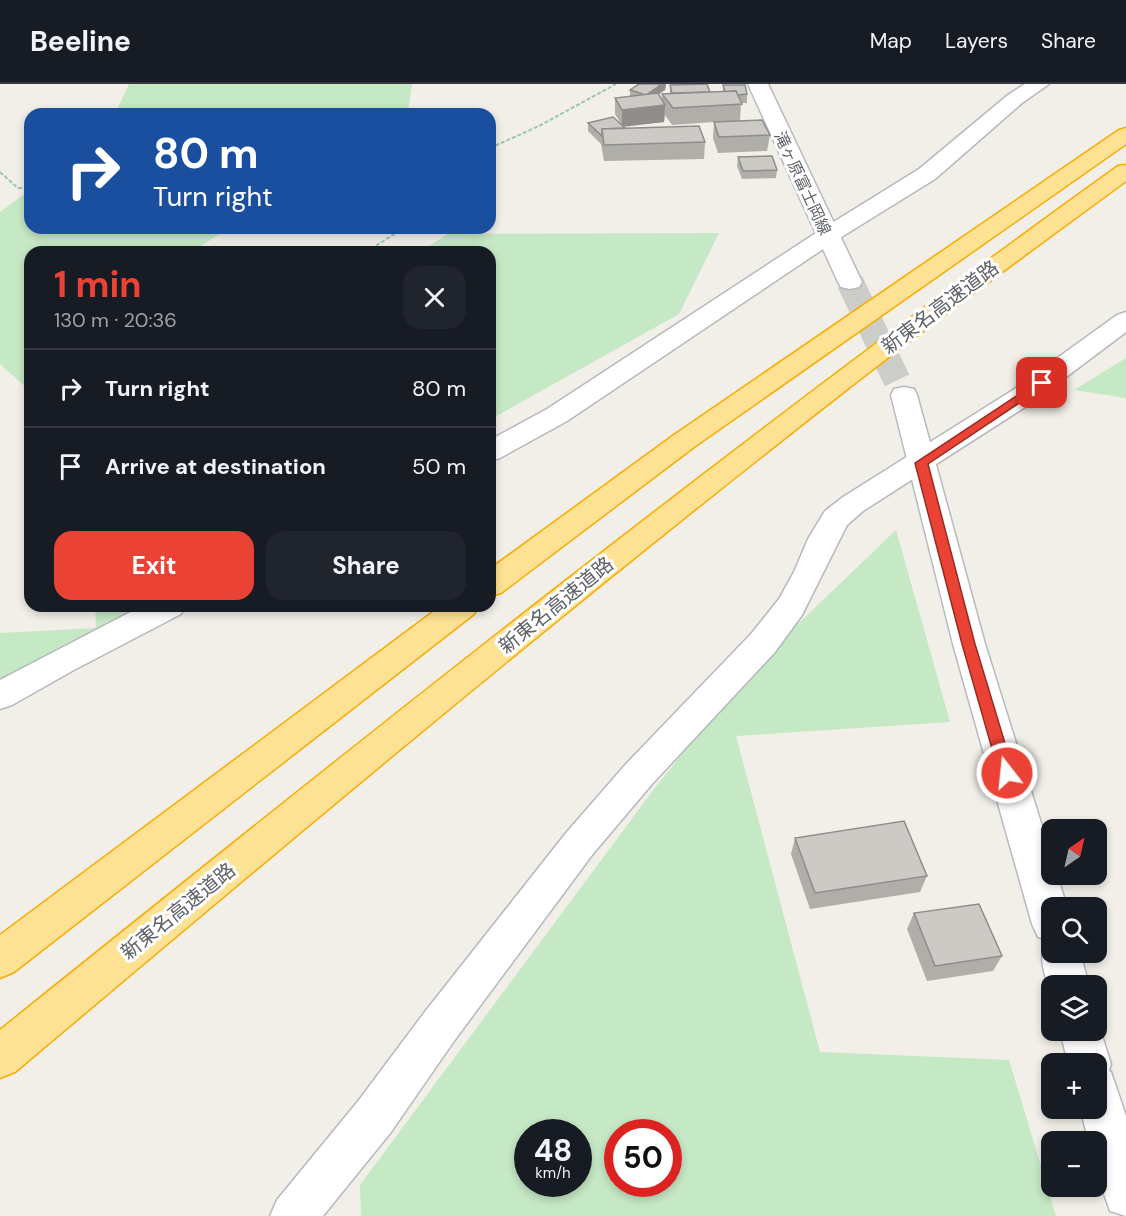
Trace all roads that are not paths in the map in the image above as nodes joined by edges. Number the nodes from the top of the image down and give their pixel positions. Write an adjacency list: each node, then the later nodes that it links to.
1 (758, 84): 5 (street, 滝ヶ原富士岡線)
2 (1039, 84): 5 (street)
3 (1126, 134): 11 (highway, 新東名高速道路)
4 (1126, 171): 17 (highway, 新東名高速道路)
5 (827, 236): 6 (street, 滝ヶ原富士岡線); 9 (street)
6 (850, 282)
7 (1126, 320): 10 (street)
8 (904, 395): 10 (street)
9 (496, 449)
10 (921, 463): 15 (street); 20 (street)
11 (496, 581)
12 (158, 612): 14 (street)
13 (455, 612): 16 (highway)
14 (0, 696)
15 (1044, 897)
16 (0, 959)
17 (0, 1057)
18 (1105, 1119): 19 (street)
19 (1126, 1195)
20 (294, 1216)

